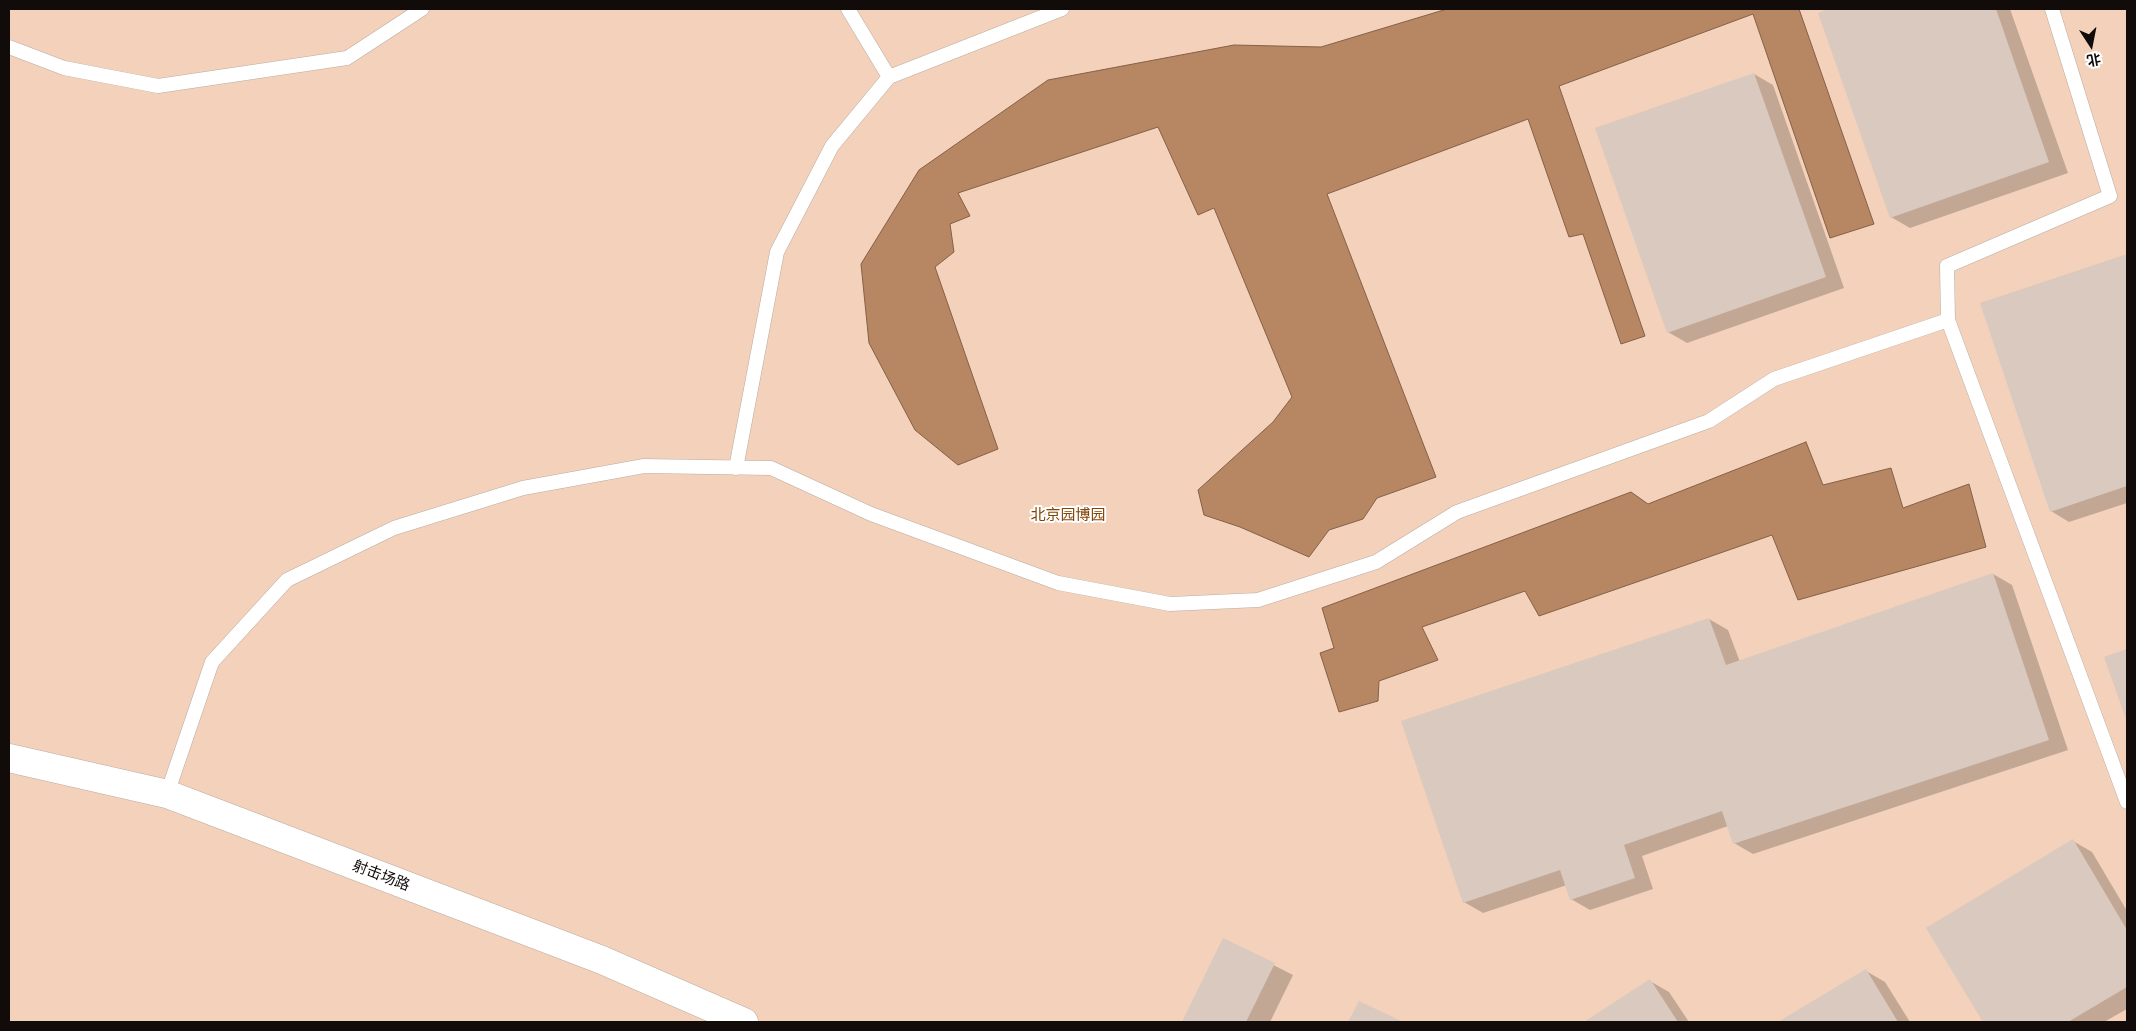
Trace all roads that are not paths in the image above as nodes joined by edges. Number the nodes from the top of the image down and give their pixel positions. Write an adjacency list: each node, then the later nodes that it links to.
1 (422, 9): 5 (lane)
2 (848, 9): 6 (lane)
3 (1062, 9): 6 (lane)
4 (2052, 9): 7 (lane)
5 (9, 47)
6 (889, 76): 8 (lane)
7 (1948, 320): 8 (lane); 11 (lane)
8 (736, 468): 10 (lane)
9 (9, 758): 10 (street, 射击场路)
10 (167, 794): 12 (street, 射击场路)
11 (2127, 802)
12 (744, 1022)

